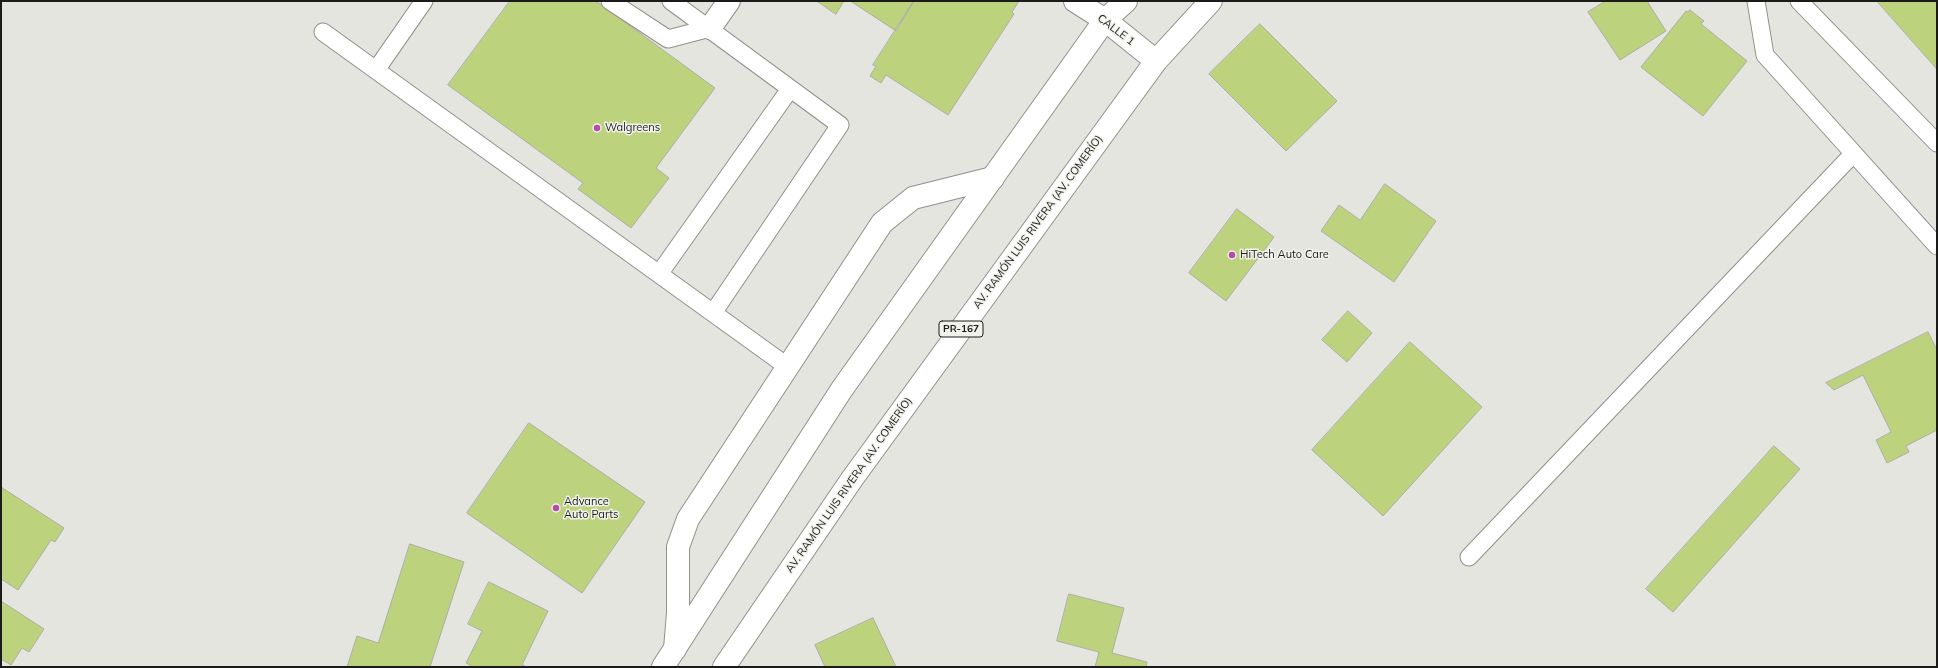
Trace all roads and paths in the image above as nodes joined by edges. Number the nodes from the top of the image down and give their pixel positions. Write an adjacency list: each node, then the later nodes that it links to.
1 (424, 1): 14 (lane)
2 (610, 1): 11 (lane)
3 (671, 1): 11 (lane)
4 (729, 1): 11 (main road)
5 (1075, 1): 10 (main road, CALLE 1)
6 (1126, 1): 10 (main road)
7 (1211, 1): 13 (main road, AV. RAMÓN LUIS RIVERA (AV. COMERÍO) / PR-167)
8 (1756, 1): 17 (lane)
9 (1799, 1): 16 (lane)
10 (1106, 20): 13 (main road, CALLE 1); 18 (main road)
11 (710, 28): 15 (lane)
12 (323, 32): 14 (lane)
13 (1156, 61): 26 (main road, AV. RAMÓN LUIS RIVERA (AV. COMERÍO) / PR-167)
14 (376, 70): 20 (lane)
15 (790, 89): 20 (lane); 21 (lane)
16 (1937, 143)
17 (1853, 154): 19 (lane); 23 (lane)
18 (993, 178): 22 (main road); 24 (main road)
19 (1937, 246)
20 (658, 274): 21 (lane)
21 (713, 312): 22 (lane)
22 (788, 367): 24 (main road)
23 (1469, 557)
24 (675, 649): 25 (main road)
25 (663, 667)
26 (724, 667)

